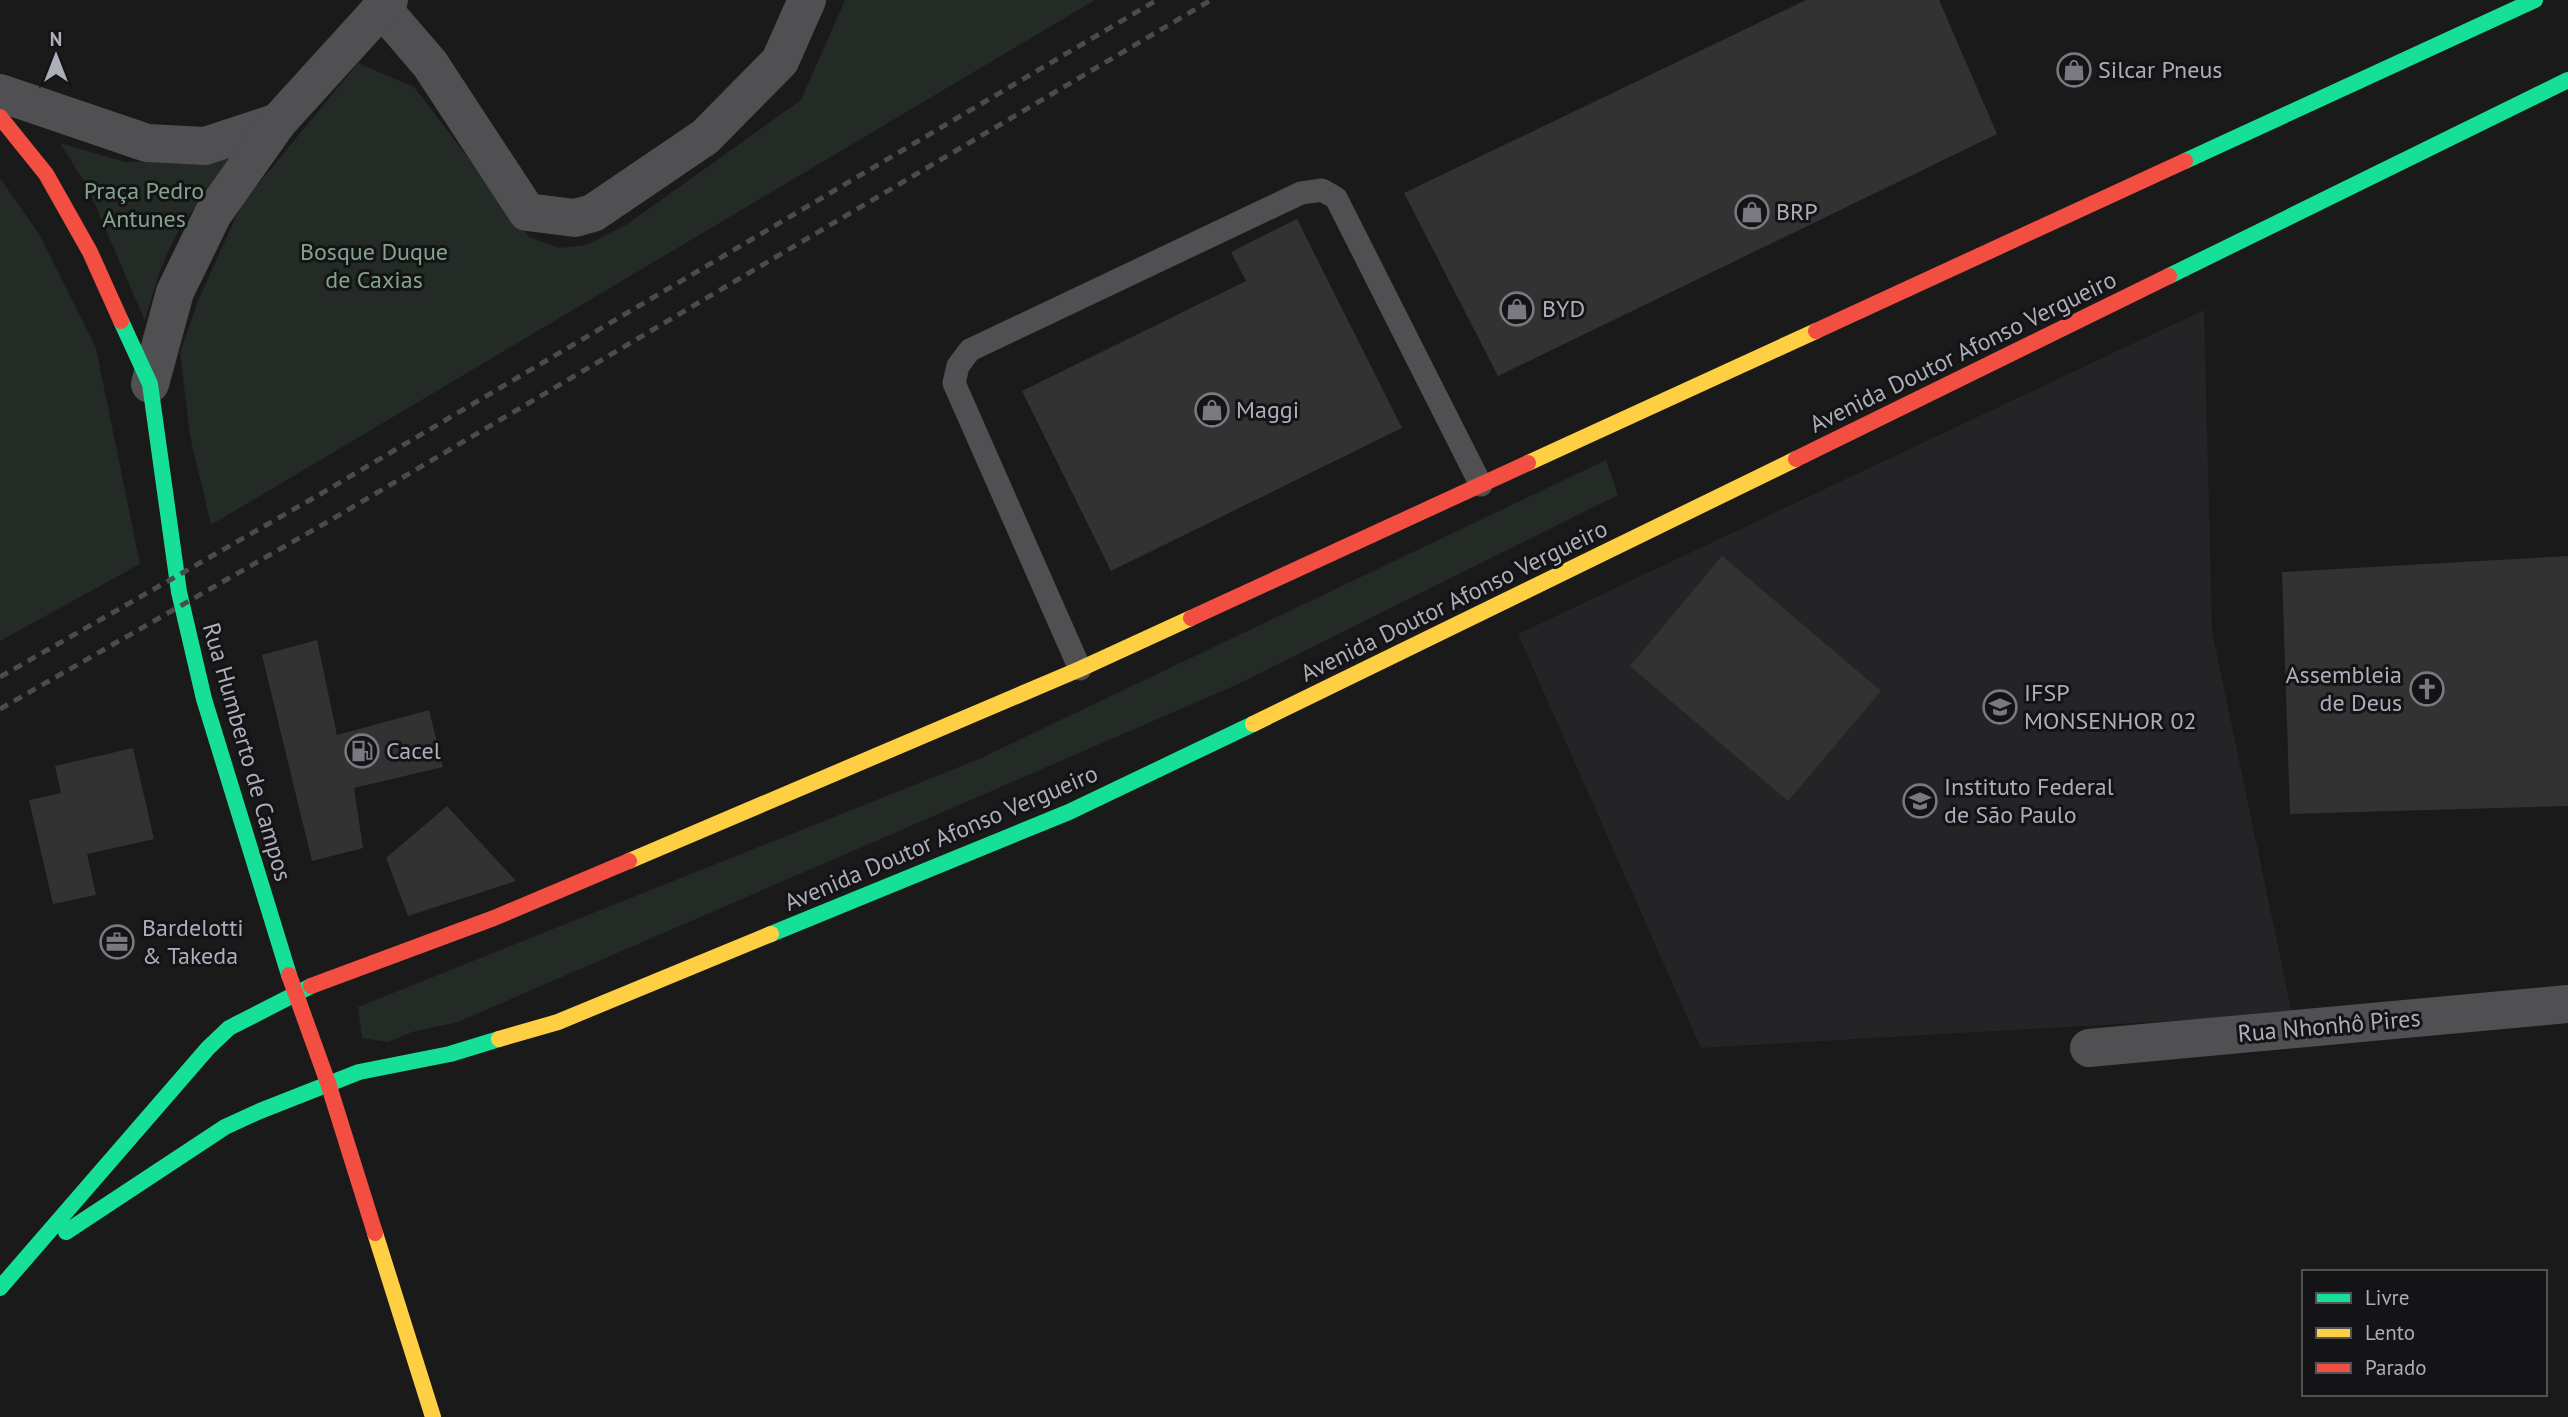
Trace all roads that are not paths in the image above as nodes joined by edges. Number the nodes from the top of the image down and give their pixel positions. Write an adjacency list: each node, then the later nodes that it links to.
1 (807, 0): 3 (street)
2 (2535, 0): 9 (main road)
3 (385, 3): 7 (street)
4 (2568, 80): 14 (main road, Avenida Doutor Afonso Vergueiro)
5 (0, 93): 7 (street)
6 (0, 117): 8 (main road, Rua Humberto de Campos)
7 (278, 122): 8 (street)
8 (150, 384): 11 (main road, Rua Humberto de Campos)
9 (1481, 485): 10 (main road); 10 (lane)
10 (1080, 669): 11 (main road)
11 (294, 992): 14 (main road, Rua Humberto de Campos); 15 (main road)
12 (2568, 1004): 13 (street, Rua Nhonhô Pires)
13 (2089, 1048)
14 (328, 1083): 15 (main road, Avenida Doutor Afonso Vergueiro); 17 (main road, Rua Humberto de Campos)
15 (29, 1256): 16 (main road)
16 (0, 1288)
17 (433, 1417)

